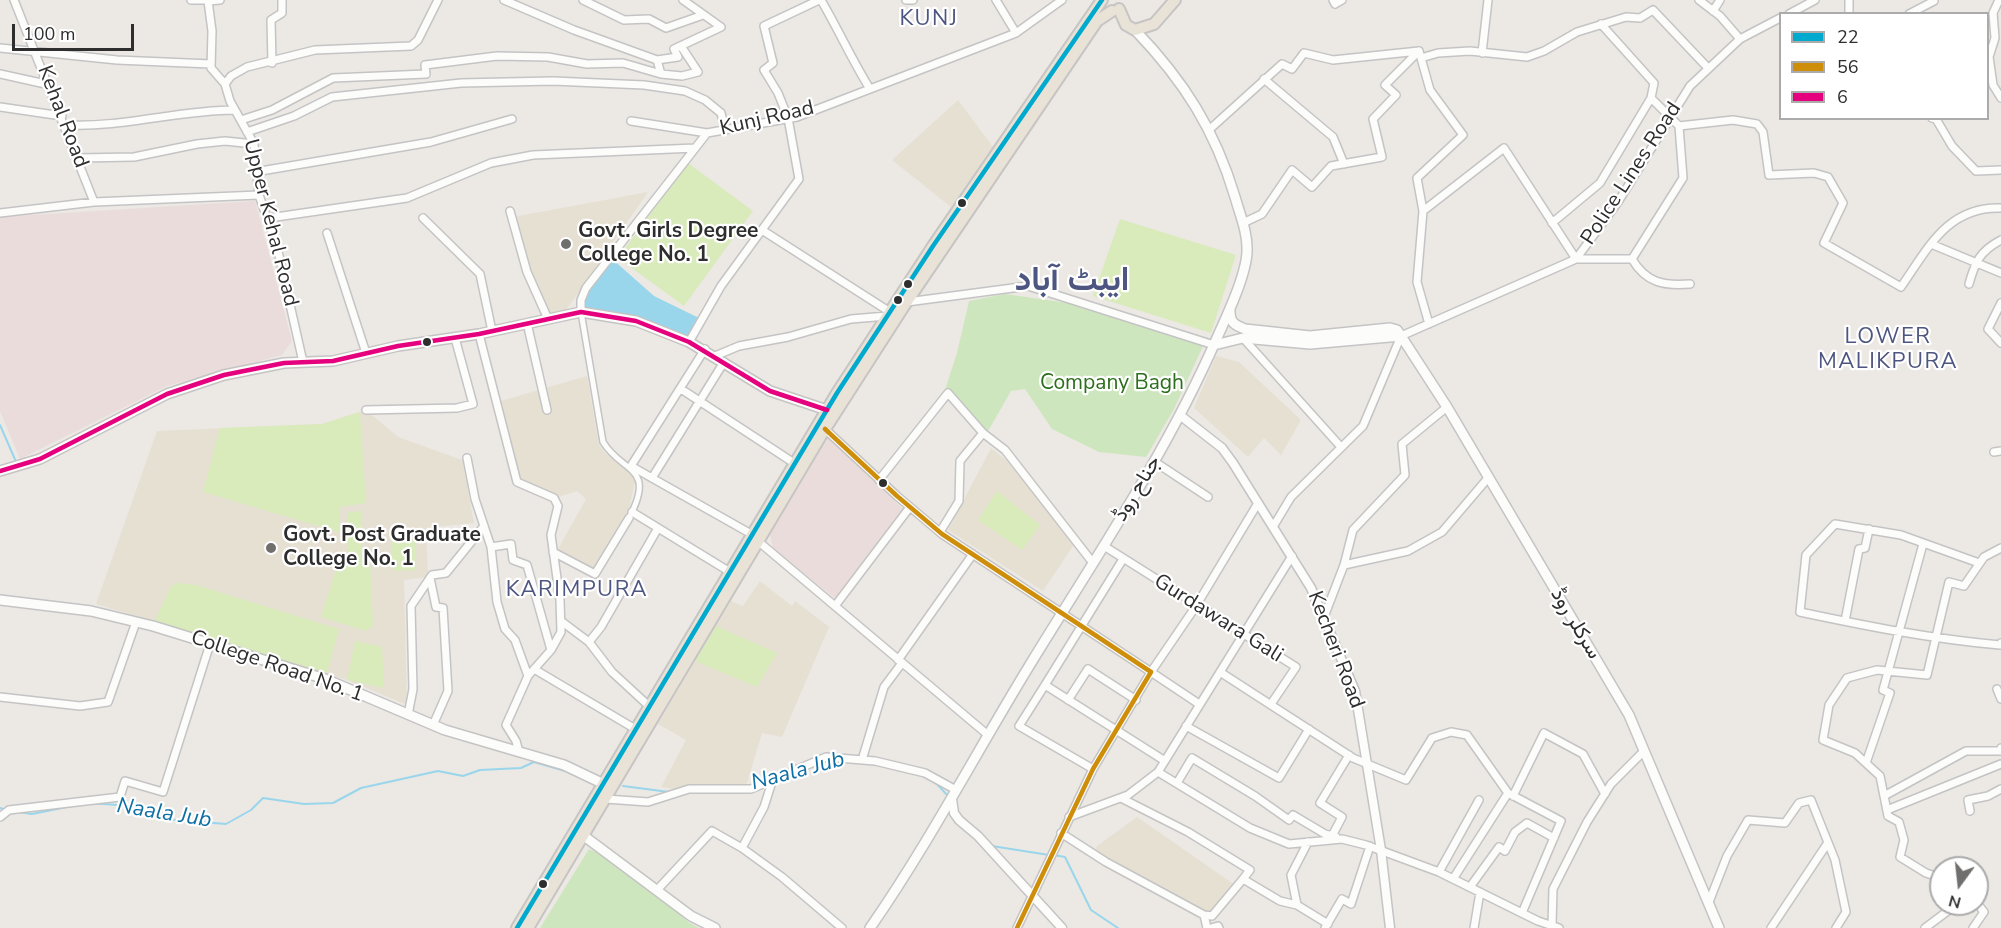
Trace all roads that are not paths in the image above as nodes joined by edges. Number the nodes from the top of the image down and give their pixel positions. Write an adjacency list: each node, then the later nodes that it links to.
1 (14, 0): 37 (street, Kehal Road)
2 (191, 0): 23 (street)
3 (220, 0): 23 (street)
4 (282, 0): 41 (street)
5 (438, 0): 41 (street)
6 (504, 0): 40 (street)
7 (583, 0): 29 (street)
8 (683, 0): 29 (street)
9 (820, 0): 49 (street); 55 (street)
10 (906, 0): 11 (street)
11 (913, 0)
12 (996, 0): 33 (street)
13 (1062, 0): 33 (street, Kunj Road)
14 (1102, 0): 25 (highway); 97 (highway)
15 (1175, 0): 32 (highway)
16 (1333, 0): 17 (street)
17 (1342, 0)
18 (1488, 0): 38 (street)
19 (1699, 0): 26 (street)
20 (1720, 0): 26 (street)
21 (1815, 0): 27 (street)
22 (1999, 0): 51 (street)
23 (208, 1): 42 (street)
24 (1934, 1): 28 (street)
25 (1119, 7): 32 (highway); 93 (highway)
26 (1713, 11): 34 (street)
27 (1793, 12)
28 (1913, 12)
29 (703, 15): 35 (street)
30 (1779, 19): 34 (street, Police Lines Road)
31 (1600, 24): 38 (street); 43 (street); 50 (street)
32 (1135, 30): 64 (main road, جناح روڈ)
33 (1016, 33): 49 (street, Kunj Road)
34 (1740, 39): 43 (street, Police Lines Road)
35 (681, 46): 40 (street); 45 (street)
36 (0, 48): 37 (street)
37 (36, 51): 42 (street); 48 (street, Kehal Road)
38 (1482, 52): 39 (street)
39 (1420, 54): 46 (street); 70 (street); 77 (street)
40 (657, 60): 45 (street)
41 (272, 63): 47 (street)
42 (211, 64): 47 (street, Upper Kehal Road)
43 (1708, 68): 57 (street, Police Lines Road)
44 (0, 74): 48 (street)
45 (661, 74): 58 (street)
46 (1264, 79): 64 (street); 70 (street)
47 (225, 84): 53 (street, Upper Kehal Road)
48 (50, 85): 54 (street, Kehal Road)
49 (870, 89): 55 (street, Kunj Road)
50 (1651, 98): 57 (street); 82 (street)
51 (2001, 98)
52 (0, 107): 54 (street)
53 (235, 110): 58 (street, Upper Kehal Road); 61 (street)
54 (62, 116): 61 (street, Kehal Road)
55 (788, 118): 63 (street, Kunj Road); 83 (street)
56 (512, 119): 72 (street)
57 (1670, 119): 62 (street); 87 (street, Police Lines Road)
58 (241, 120): 65 (street, Upper Kehal Road)
59 (1937, 120): 71 (street)
60 (631, 121): 66 (street)
61 (65, 125): 69 (street, Kehal Road)
62 (1679, 126): 86 (street); 88 (street)
63 (725, 129): 65 (street); 66 (street, Kunj Road)
64 (1210, 129): 81 (main road, جناح روڈ)
65 (247, 132): 67 (street, Upper Kehal Road)
66 (707, 133): 68 (street, Kunj Road)
67 (254, 144): 69 (street); 72 (street, Upper Kehal Road)
68 (695, 148): 79 (street); 96 (street, Kunj Road)
69 (78, 158): 74 (street, Kehal Road)
70 (1344, 164): 81 (street)
71 (2001, 170)
72 (255, 172): 73 (street, Upper Kehal Road)
73 (259, 195): 74 (street); 79 (street, Upper Kehal Road)
74 (94, 202): 78 (street)
75 (2001, 208): 86 (street)
76 (510, 211): 98 (street)
77 (1423, 211): 82 (street); 101 (street)
78 (0, 213)
79 (269, 218): 113 (street, Upper Kehal Road)
80 (423, 218): 102 (street)
81 (1243, 223): 95 (main road, جناح روڈ)
82 (1552, 223): 87 (street)
83 (762, 230): 97 (street); 107 (street)
84 (327, 233): 111 (street)
85 (2001, 240): 89 (street)
86 (1931, 244): 89 (street)
87 (1576, 259): 88 (street); 101 (street, Police Lines Road)
88 (1632, 259): 91 (street)
89 (1976, 261): 90 (street); 92 (street)
90 (2001, 273)
91 (1690, 284)
92 (1969, 284)
93 (906, 303): 109 (street); 122 (highway)
94 (2000, 306): 108 (street)
95 (1229, 309): 99 (main road, جناح روڈ); 103 (main road)
96 (581, 312): 98 (main road); 107 (main road); 128 (street)
97 (888, 314): 112 (street); 120 (highway)
98 (548, 319): 100 (main road)
99 (1224, 321): 103 (main road); 109 (main road, جناح روڈ)
100 (527, 323): 102 (main road); 119 (street)
101 (1429, 324): 105 (street, Police Lines Road)
102 (492, 331): 104 (main road)
103 (1244, 333): 105 (main road); 109 (main road); 124 (street)
104 (479, 334): 106 (main road); 147 (street)
105 (1401, 336): 117 (main road, سرکلر روڈ); 124 (street)
106 (455, 338): 111 (main road); 118 (street)
107 (689, 342): 110 (main road)
108 (2001, 343)
109 (1214, 345): 121 (main road, جناح روڈ)
110 (705, 349): 112 (main road); 115 (street)
111 (366, 353): 113 (main road)
112 (715, 356): 114 (main road)
113 (303, 362): 129 (main road)
114 (724, 362): 116 (street); 120 (main road)
115 (681, 389): 116 (street); 128 (street)
116 (699, 400): 127 (street); 130 (street)
117 (1447, 407): 131 (main road, سرکلر روڈ); 153 (street)
118 (366, 410)
119 (547, 410)
120 (826, 410): 127 (highway)
121 (1181, 416): 126 (main road, جناح روڈ); 134 (street, Kecheri Road)
122 (825, 429): 132 (street); 142 (highway)
123 (983, 433): 132 (street); 141 (street); 151 (street)
124 (1341, 447): 138 (street)
125 (467, 458): 137 (street)
126 (1155, 462): 133 (street); 144 (main road, جناح روڈ)
127 (794, 463): 142 (highway)
128 (631, 466): 130 (street); 136 (street)
129 (1, 471)
130 (652, 478): 142 (street)
131 (1488, 478): 153 (street); 195 (main road, سرکلر روڈ)
132 (879, 480): 135 (street)
133 (1208, 497)
134 (1258, 503): 138 (street, Kecheri Road); 158 (street)
135 (910, 507): 141 (street); 157 (street)
136 (630, 515): 139 (street); 147 (street)
137 (484, 526): 145 (street); 155 (street)
138 (1273, 526): 149 (street, Kecheri Road)
139 (658, 528): 154 (street); 168 (street)
140 (1869, 530): 143 (street); 162 (street); 162 (street)
141 (940, 532): 148 (street)
142 (756, 538): 154 (highway); 157 (street); 207 (highway)
143 (1923, 544): 152 (street); 165 (street)
144 (1104, 546): 150 (street, Gurdawara Gali); 151 (main road, جناح روڈ)
145 (491, 547): 171 (street); 177 (street)
146 (2001, 548): 152 (street)
147 (553, 552): 161 (street)
148 (973, 554): 159 (street); 172 (street)
149 (1292, 556): 160 (street, Kecheri Road); 166 (street)
150 (1123, 559): 158 (street, Gurdawara Gali); 164 (street)
151 (1093, 563): 159 (main road, جناح روڈ)
152 (1979, 563): 167 (street)
153 (1344, 565): 160 (street)
154 (730, 572): 186 (highway)
155 (430, 578): 187 (street); 188 (street)
156 (0, 600): 163 (main road, College Road No. 1)
157 (835, 606): 172 (street)
158 (1196, 606): 166 (street, Gurdawara Gali); 175 (street)
159 (1062, 613): 164 (street); 193 (main road, جناح روڈ)
160 (1324, 617): 200 (street, Kecheri Road)
161 (561, 621): 168 (street); 171 (street)
162 (1845, 621): 165 (street)
163 (136, 622): 170 (main road, College Road No. 1); 180 (street)
164 (1081, 625): 175 (street); 178 (street)
165 (1898, 632): 167 (street); 174 (street)
166 (1244, 634): 176 (street); 185 (street, Gurdawara Gali)
167 (1936, 637): 169 (street); 174 (street)
168 (589, 642): 186 (street)
169 (2001, 643)
170 (210, 644): 187 (main road, College Road No. 1); 218 (street)
171 (551, 650): 173 (street)
172 (900, 662): 193 (street); 198 (street)
173 (534, 669): 177 (street); 191 (street)
174 (1888, 671): 201 (street); 201 (street)
175 (1152, 672): 183 (street); 184 (street)
176 (1220, 672): 184 (street); 185 (street)
177 (528, 676): 196 (street)
178 (1045, 686): 182 (street); 203 (street)
179 (1997, 689): 181 (street)
180 (0, 697)
181 (2001, 699)
182 (1068, 700): 183 (street); 192 (street)
183 (1136, 700): 192 (street)
184 (1199, 704): 189 (street)
185 (1271, 705): 190 (street)
186 (650, 707): 191 (highway)
187 (408, 715): 188 (main road, College Road No. 1)
188 (433, 725): 196 (main road, College Road No. 1)
189 (1186, 726): 190 (street); 199 (street)
190 (1309, 729): 197 (street)
191 (637, 730): 207 (highway)
192 (1118, 730): 199 (street); 203 (street)
193 (988, 735): 211 (main road, جناح روڈ)
194 (2001, 748): 212 (street)
195 (1644, 751): 210 (street); 240 (main road, سرکلر روڈ)
196 (519, 752): 207 (main road, College Road No. 1)
197 (1349, 755): 200 (street); 224 (street)
198 (861, 760): 205 (street); 211 (street)
199 (1165, 761): 204 (street)
200 (1367, 762): 209 (street); 231 (street, Kecheri Road)
201 (1866, 763): 212 (street)
202 (2001, 764): 216 (street)
203 (1094, 769): 219 (street)
204 (1158, 772): 206 (street); 213 (street)
205 (772, 782): 214 (street); 230 (street)
206 (1177, 783): 224 (street); 227 (street)
207 (608, 786): 214 (highway); 247 (highway)
208 (2001, 789): 217 (street)
209 (1510, 794): 210 (street); 225 (street); 235 (street)
210 (1605, 794): 246 (street)
211 (954, 795): 220 (street); 221 (main road, جناح روڈ)
212 (1884, 796): 216 (street)
213 (1121, 798): 219 (street); 234 (street)
214 (606, 799): 223 (highway)
215 (1479, 800): 232 (street)
216 (1887, 810): 233 (street)
217 (1970, 811)
218 (0, 817)
219 (1069, 817): 222 (street)
220 (959, 820): 221 (street); 239 (street)
221 (939, 821): 251 (main road, جناح روڈ)
222 (1061, 833): 239 (street); 243 (street)
223 (584, 836): 237 (main road); 248 (highway)
224 (1332, 836): 226 (street)
225 (1554, 838): 236 (street); 242 (street)
226 (1342, 839): 227 (street); 229 (street)
227 (1308, 842): 241 (street)
228 (1827, 844): 240 (street); 259 (street); 260 (street)
229 (1370, 846): 231 (street); 245 (street)
230 (742, 848): 237 (street); 250 (street)
231 (1381, 850): 232 (street); 256 (street, Kecheri Road)
232 (1439, 872): 235 (street)
233 (1929, 874)
234 (1243, 879): 241 (street); 243 (street)
235 (1453, 879): 236 (street)
236 (1470, 887): 238 (street)
237 (657, 890): 249 (main road)
238 (1480, 892): 242 (street); 257 (street)
239 (1031, 895): 252 (street); 253 (street)
240 (1709, 902): 258 (main road, سرکلر روڈ)
241 (1297, 905): 245 (street)
242 (1522, 914): 246 (street)
243 (1204, 915): 254 (street)
244 (1941, 916): 261 (street)
245 (1326, 926)
246 (1555, 927)
247 (517, 928)
248 (528, 928)
249 (715, 928)
250 (842, 928)
251 (870, 928)
252 (1017, 928)
253 (1062, 928)
254 (1209, 928): 255 (street)
255 (1219, 928)
256 (1391, 928)
257 (1474, 928)
258 (1719, 928)
259 (1771, 928)
260 (1836, 928)
261 (1925, 928)

